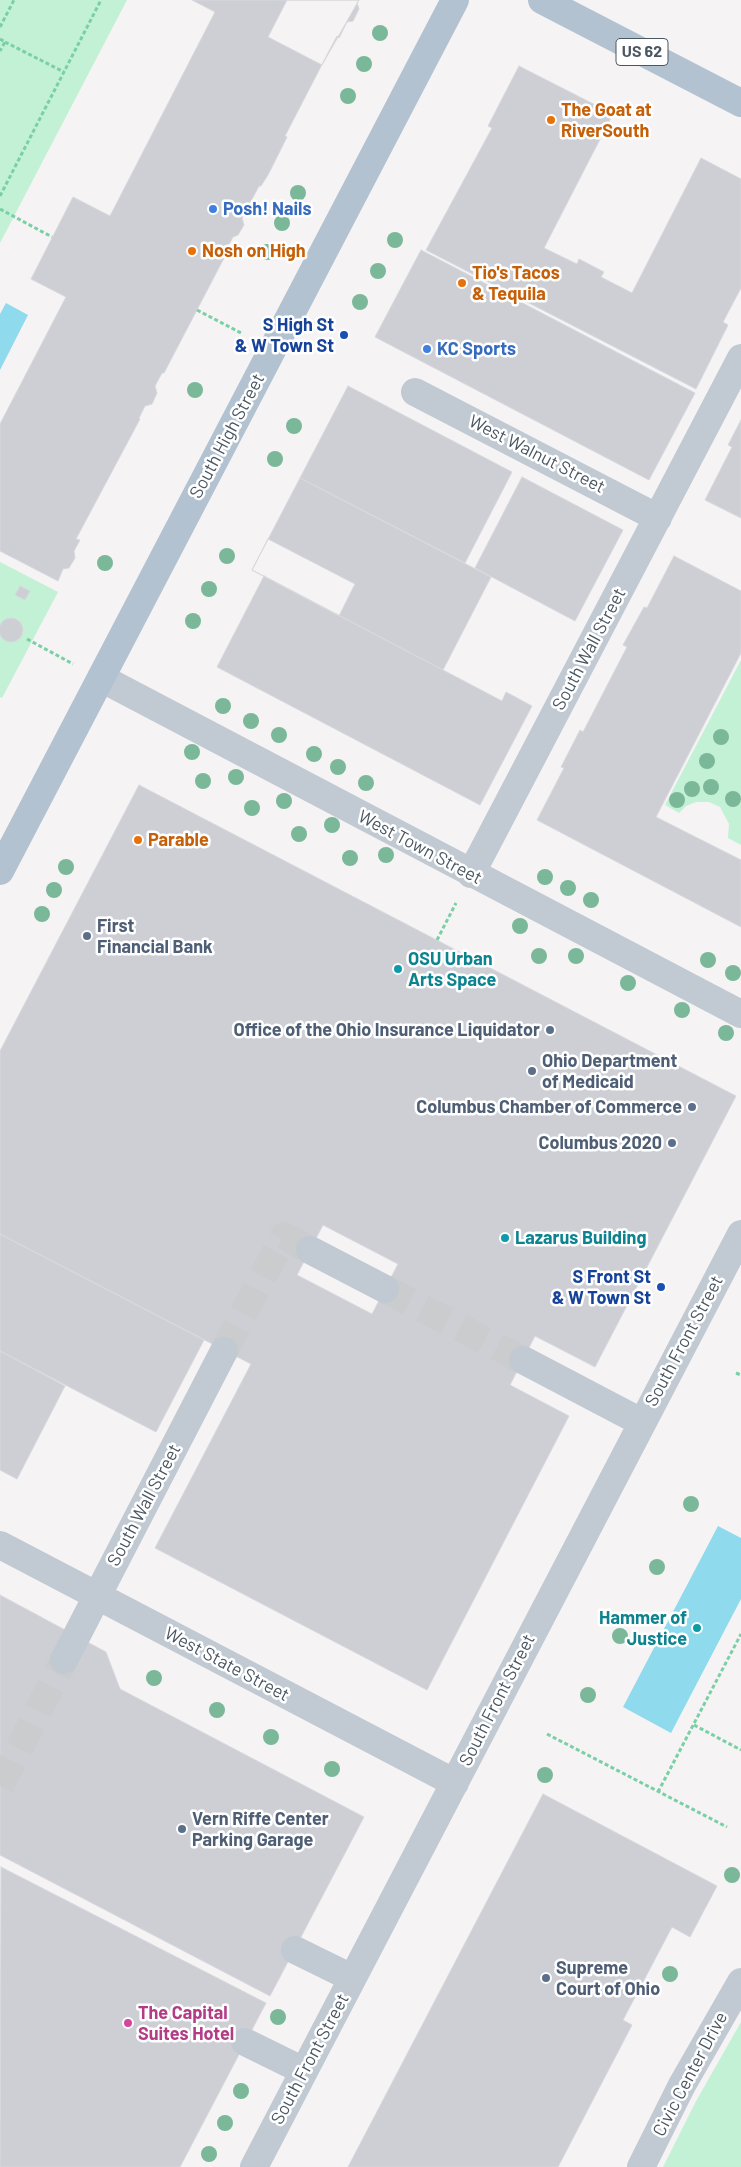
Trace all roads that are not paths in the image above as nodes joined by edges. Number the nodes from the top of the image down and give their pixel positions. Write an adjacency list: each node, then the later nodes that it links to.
1 (455, 0): 7 (main road, South High Street)
2 (542, 0): 3 (main road, US 62)
3 (741, 103)
4 (741, 358): 6 (street, South Wall Street)
5 (415, 392): 6 (street, West Walnut Street)
6 (658, 518): 9 (street, South Wall Street)
7 (101, 678): 8 (main road, South High Street); 9 (street, West Town Street)
8 (0, 872)
9 (471, 874): 10 (street, West Town Street)
10 (741, 1014)
11 (741, 1234): 16 (street, South Front Street)
12 (310, 1250): 13 (street)
13 (385, 1289)
14 (224, 1351): 18 (street, South Wall Street)
15 (522, 1360): 16 (street)
16 (641, 1422): 20 (street, South Front Street)
17 (0, 1545): 18 (street, West State Street)
18 (96, 1596): 19 (street, South Wall Street); 20 (street, West State Street)
19 (64, 1660)
20 (455, 1783): 22 (street, South Front Street)
21 (294, 1950): 22 (street)
22 (352, 1978): 25 (street, South Front Street)
23 (741, 1982): 27 (street, Civic Center Drive)
24 (246, 2042): 25 (street)
25 (304, 2071): 26 (street, South Front Street)
26 (254, 2167)
27 (641, 2167)

